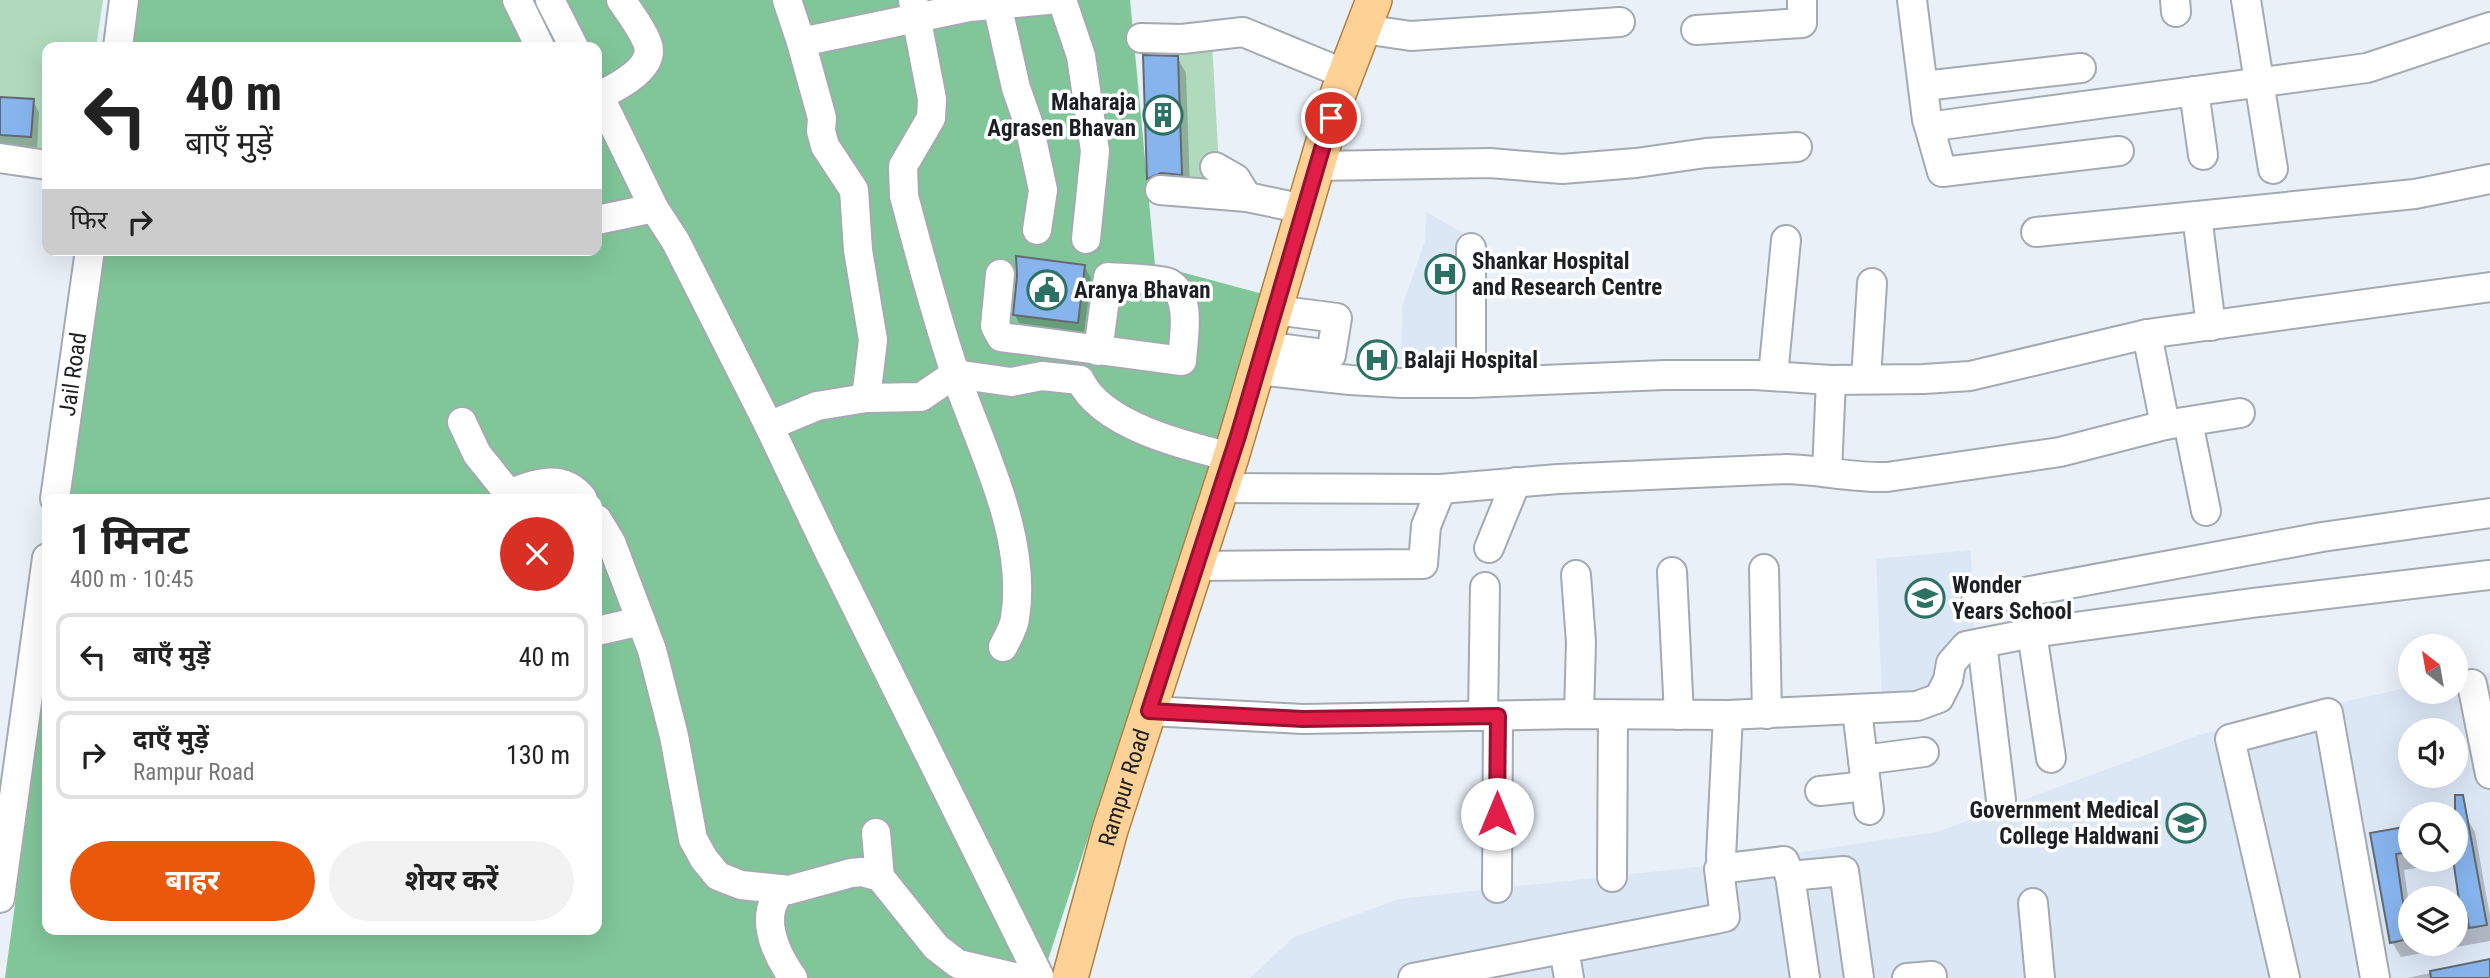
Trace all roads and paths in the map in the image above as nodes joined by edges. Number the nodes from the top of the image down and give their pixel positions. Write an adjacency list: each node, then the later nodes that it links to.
1 (124, 0): 18 (street)
2 (517, 0): 19 (street)
3 (550, 0): 20 (street)
4 (621, 0): 27 (street)
5 (787, 0): 21 (street)
6 (1048, 0): 11 (street)
7 (1062, 0): 47 (street)
8 (1802, 0): 16 (street)
9 (1912, 0): 25 (street)
10 (2246, 0): 24 (street)
11 (997, 4): 12 (street); 45 (street)
12 (914, 9): 21 (street); 58 (street)
13 (1368, 14): 14 (street); 23 (main road, Rampur Road)
14 (1620, 22)
15 (2490, 27): 24 (street)
16 (1696, 30)
17 (1141, 38): 23 (street)
18 (119, 42)
19 (538, 42)
20 (571, 42)
21 (802, 42): 64 (street)
22 (2081, 68): 25 (street)
23 (1345, 74): 35 (main road, Rampur Road)
24 (2258, 82): 26 (street); 37 (street)
25 (1924, 86): 29 (street)
26 (2194, 91): 29 (street); 32 (street)
27 (602, 93)
28 (602, 103): 41 (street)
29 (1929, 126): 31 (street)
30 (1797, 146): 35 (street)
31 (2119, 151)
32 (2203, 155)
33 (0, 158): 34 (street)
34 (42, 164)
35 (1317, 166): 42 (main road, Rampur Road)
36 (1215, 167): 40 (street)
37 (2273, 169)
38 (2490, 179): 43 (street)
39 (1160, 190): 40 (street)
40 (1247, 197): 42 (street)
41 (654, 208): 44 (street); 68 (street)
42 (1304, 209): 54 (main road, Rampur Road)
43 (2196, 216): 46 (street); 55 (street)
44 (602, 219)
45 (1037, 230)
46 (2036, 232)
47 (1086, 239)
48 (1786, 240): 59 (street)
49 (1471, 248): 63 (street)
50 (89, 256): 73 (street, Jail Road)
51 (1000, 274): 61 (street)
52 (1872, 283): 60 (street)
53 (2490, 287): 55 (street)
54 (1275, 310): 57 (main road, Rampur Road); 57 (street)
55 (2211, 326): 56 (street)
56 (2147, 334): 60 (street); 67 (street)
57 (1261, 358): 63 (street); 70 (main road, Rampur Road)
58 (955, 373): 61 (street); 64 (street); 93 (street)
59 (1773, 376): 62 (street); 63 (street)
60 (1867, 379): 62 (street)
61 (1080, 380): 70 (street)
62 (1831, 380): 69 (street)
63 (1471, 383)
64 (866, 398): 68 (street)
65 (2240, 413): 67 (street)
66 (462, 422): 74 (street)
67 (2177, 424): 69 (street); 77 (street)
68 (769, 426): 121 (street)
69 (1827, 472): 71 (street)
70 (1226, 473): 72 (street); 81 (main road, Rampur Road)
71 (1516, 482): 72 (street); 80 (street)
72 (1441, 489): 81 (street)
73 (56, 494)
74 (507, 494)
75 (512, 494): 76 (street)
76 (579, 494)
77 (2206, 511)
78 (2490, 513): 88 (street)
79 (602, 527): 89 (street)
80 (1489, 548)
81 (1196, 566): 96 (main road, Rampur Road)
82 (1764, 569): 98 (street)
83 (1672, 572): 100 (street)
84 (1576, 575): 97 (street)
85 (2490, 575): 91 (street)
86 (1485, 587): 102 (street)
87 (42, 594): 116 (street)
88 (1976, 601)
89 (641, 621): 90 (street); 115 (street)
90 (602, 630)
91 (2032, 633): 92 (street); 104 (street)
92 (1982, 643): 95 (street); 108 (street)
93 (1003, 647)
94 (2472, 684): 105 (street)
95 (1857, 710): 98 (street); 106 (street)
96 (1149, 711): 102 (street); 122 (main road, Rampur Road)
97 (1580, 714): 99 (street); 102 (street)
98 (1767, 714): 101 (street)
99 (1613, 715): 100 (street); 113 (street)
100 (1679, 715): 101 (street)
101 (1728, 715): 110 (street)
102 (1490, 716): 114 (street)
103 (1924, 752): 106 (street)
104 (2051, 758)
105 (2490, 774)
106 (1866, 785): 107 (street)
107 (1820, 791)
108 (2001, 800)
109 (876, 833): 112 (street)
110 (1721, 857)
111 (1790, 876): 118 (street); 125 (street); 126 (street)
112 (880, 877): 115 (street); 120 (street)
113 (1612, 877)
114 (1497, 888)
115 (781, 889): 119 (street)
116 (0, 898)
117 (2033, 903): 127 (street)
118 (1564, 949): 123 (street); 124 (street)
119 (793, 978)
120 (1018, 978)
121 (1040, 978)
122 (1070, 978)
123 (1413, 978)
124 (1569, 978)
125 (1805, 978)
126 (1859, 978)
127 (2039, 978)
128 (2285, 978): 129 (street)
129 (2375, 978)

